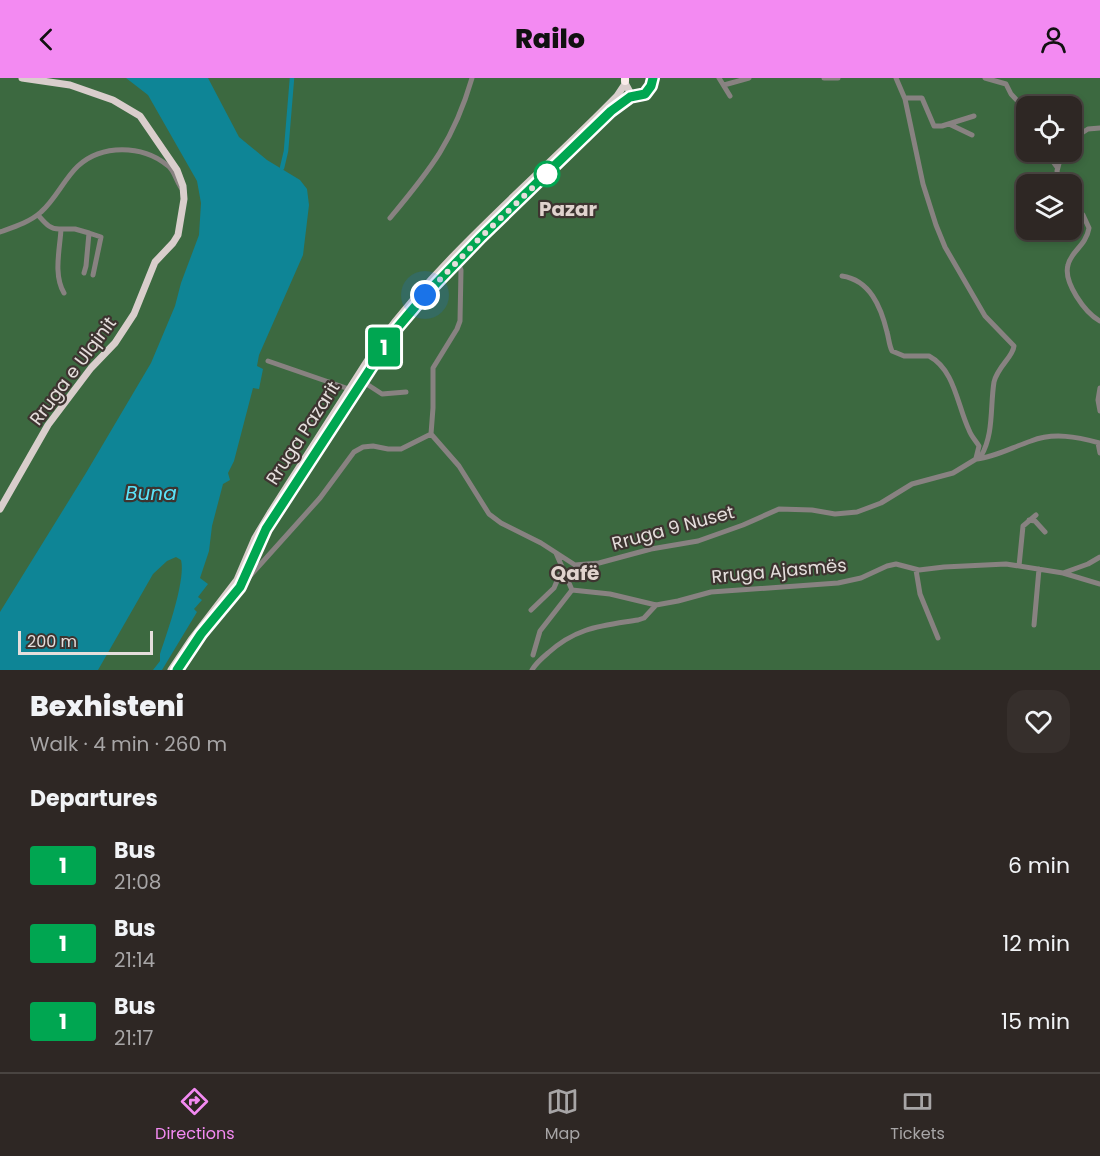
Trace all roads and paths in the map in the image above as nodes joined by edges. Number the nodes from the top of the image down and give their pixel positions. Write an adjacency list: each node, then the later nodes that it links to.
1 (22, 78): 25 (main road)
2 (471, 78): 28 (street)
3 (719, 78): 11 (street)
4 (749, 78): 11 (street)
5 (824, 78): 6 (street)
6 (838, 78)
7 (896, 78): 14 (street)
8 (985, 78): 15 (street)
9 (651, 79): 12 (main road, Rruga Pazarit)
10 (625, 80): 12 (main road); 41 (main road, Rruga Pazarit)
11 (724, 85): 13 (street)
12 (636, 96): 32 (main road, Rruga Pazarit)
13 (730, 96)
14 (905, 98): 17 (street); 47 (street)
15 (1016, 99)
16 (974, 117): 17 (street)
17 (949, 124): 20 (street)
18 (1100, 128): 19 (street)
19 (1082, 133)
20 (972, 135)
21 (1054, 162): 23 (street)
22 (1059, 162): 23 (street)
23 (1057, 167): 24 (street)
24 (1058, 174)
25 (184, 191): 27 (street); 48 (main road, Rruga e Ulqinit)
26 (1082, 213): 37 (street)
27 (38, 215): 29 (street); 30 (street)
28 (390, 218)
29 (61, 229): 31 (street); 36 (street)
30 (0, 232)
31 (89, 233): 33 (street); 34 (street)
32 (458, 261): 39 (main road, Rruga Pazarit); 44 (street)
33 (84, 273)
34 (93, 275)
35 (842, 276): 47 (street)
36 (64, 292)
37 (1100, 321)
38 (268, 361): 41 (street)
39 (362, 381): 42 (street, Rruga Pazarit); 60 (main road, Rruga Pazarit)
40 (1100, 388): 43 (street)
41 (350, 389): 67 (main road, Rruga Pazarit)
42 (406, 392)
43 (1100, 411)
44 (431, 434): 52 (street); 60 (street)
45 (1099, 443): 46 (street); 47 (street, Rruga 9 Nuset)
46 (1100, 453)
47 (975, 459): 54 (street, Rruga 9 Nuset)
48 (0, 509)
49 (1036, 515): 50 (street)
50 (1029, 520): 51 (street); 55 (street)
51 (1045, 532)
52 (556, 553): 54 (street); 61 (street)
53 (1100, 557): 58 (street)
54 (575, 565): 63 (street)
55 (1019, 566): 56 (street, Rruga Ajasmës); 57 (street, Rruga Ajasmës)
56 (1039, 569): 58 (street, Rruga Ajasmës); 64 (street)
57 (916, 570): 62 (street, Rruga Ajasmës); 65 (street)
58 (1064, 573): 59 (street, Rruga Ajasmës)
59 (1100, 584)
60 (240, 587): 68 (main road, Rruga Pazarit)
61 (572, 590): 62 (street, Rruga Ajasmës); 66 (street)
62 (657, 605): 69 (street)
63 (531, 610)
64 (1034, 625)
65 (938, 638)
66 (533, 655)
67 (171, 670)
68 (177, 670)
69 (532, 670)

